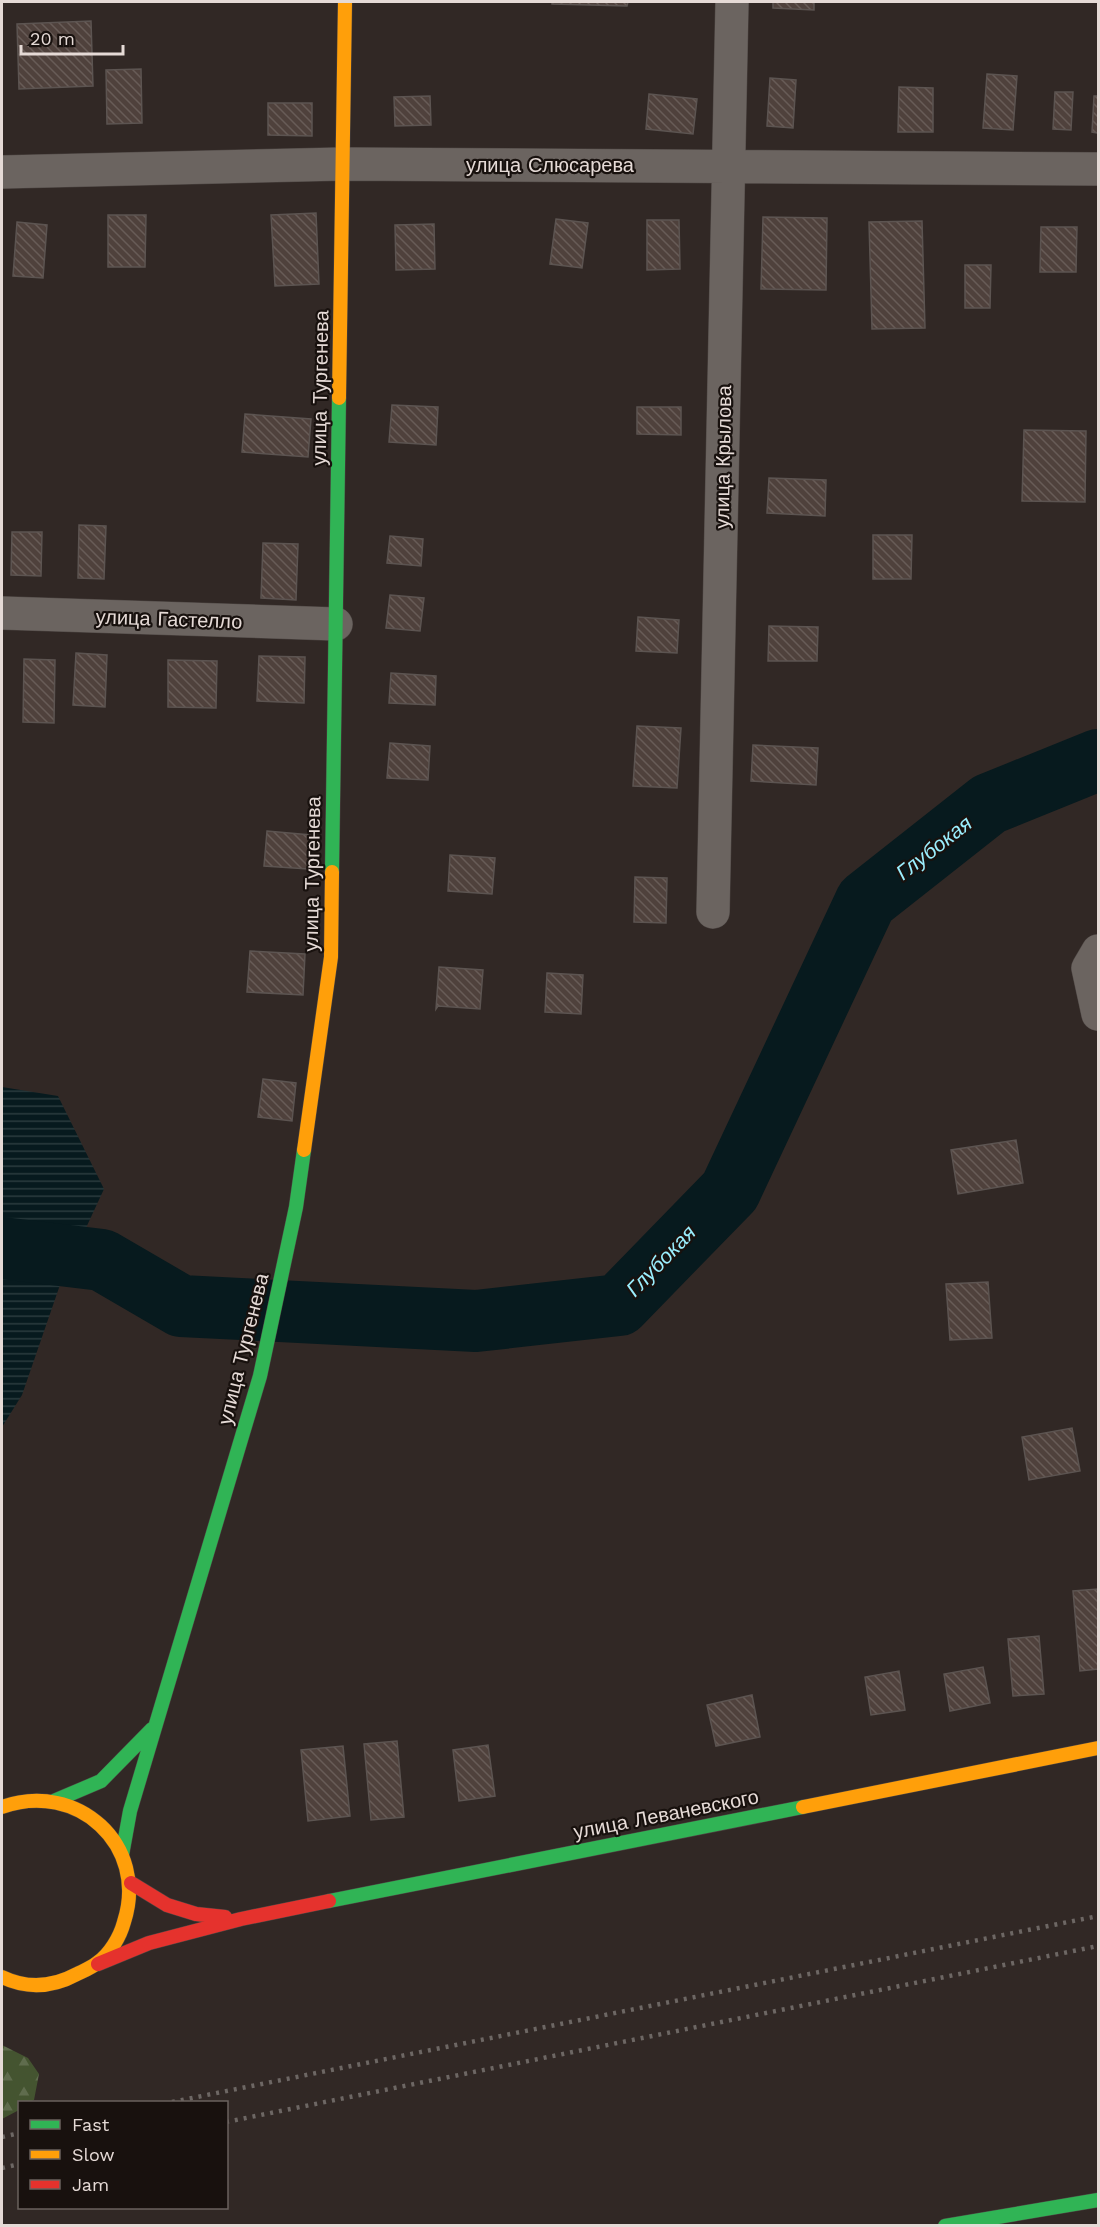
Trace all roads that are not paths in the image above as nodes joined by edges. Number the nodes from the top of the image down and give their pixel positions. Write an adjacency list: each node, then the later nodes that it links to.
1 (345, 2): 3 (main road, улица Тургенева)
2 (732, 2): 4 (street, улица Крылова)
3 (342, 164): 4 (street, улица Слюсарева); 6 (street, улица Слюсарева); 8 (main road, улица Тургенева)
4 (729, 166): 5 (street, улица Слюсарева); 9 (street, улица Крылова)
5 (1098, 169)
6 (2, 172)
7 (2, 613): 8 (street, улица Гастелло)
8 (336, 624): 12 (main road, улица Тургенева)
9 (713, 912)
10 (1098, 951): 11 (street)
11 (1098, 1014)
12 (155, 1725): 14 (main road, улица Тургенева); 16 (main road, улица Тургенева)
13 (1098, 1748): 18 (main road, улица Леваневского)
14 (54, 1801): 15 (main road); 16 (main road)
15 (2, 1807)
16 (122, 1855): 17 (main road)
17 (131, 1883): 18 (main road, улица Леваневского); 19 (main road)
18 (241, 1918): 19 (main road, улица Леваневского)
19 (98, 1964): 20 (main road, улица Леваневского)
20 (2, 1977)
21 (1094, 2199): 22 (main road)
22 (945, 2226)

